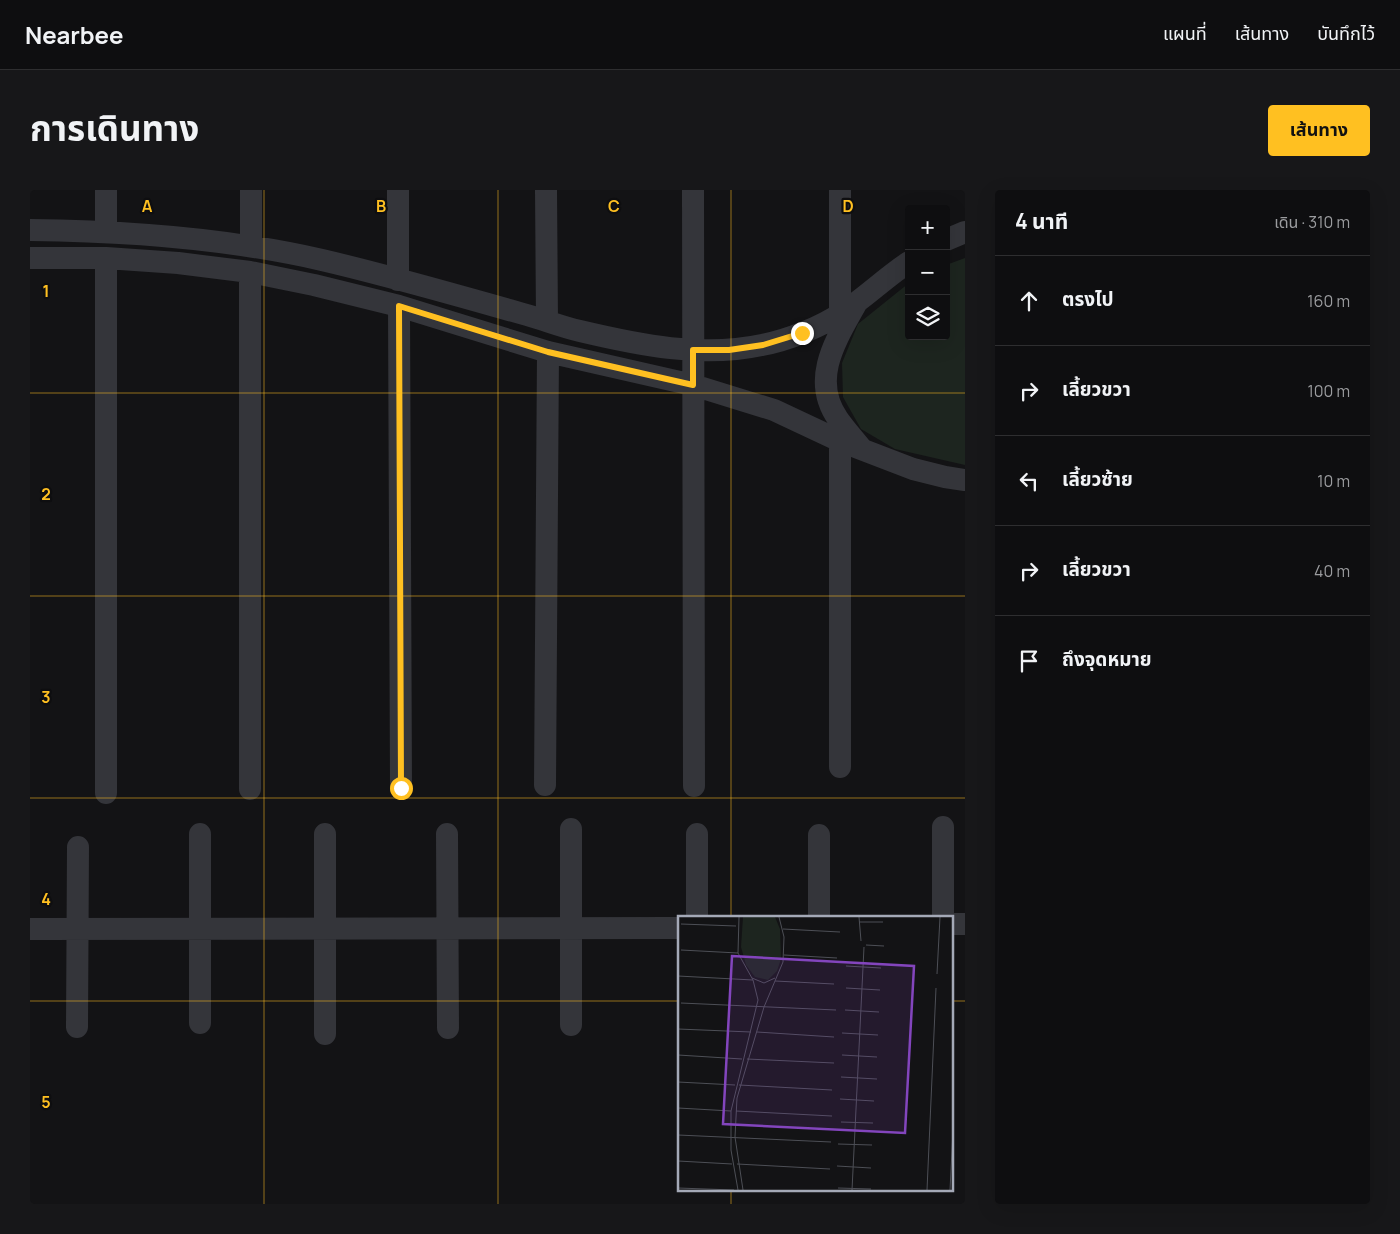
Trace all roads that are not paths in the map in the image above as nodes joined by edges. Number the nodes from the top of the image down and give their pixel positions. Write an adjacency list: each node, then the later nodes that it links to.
1 (106, 190): 8 (street)
2 (251, 190): 11 (street)
3 (398, 190): 16 (street)
4 (546, 190): 19 (street)
5 (693, 190): 20 (street)
6 (840, 190): 18 (street)
7 (30, 230): 8 (street)
8 (106, 231): 11 (street)
9 (965, 232): 10 (street)
10 (950, 238)
11 (251, 245): 16 (street)
12 (30, 258): 13 (street)
13 (106, 258): 15 (street); 31 (street)
14 (905, 265): 18 (street)
15 (250, 272): 17 (street); 30 (street)
16 (398, 280): 19 (street)
17 (399, 306): 21 (street); 29 (street)
18 (849, 308): 20 (street); 24 (street)
19 (547, 320): 20 (street)
20 (693, 350): 22 (street)
21 (548, 352): 22 (street); 27 (street)
22 (693, 385): 23 (street); 28 (street)
23 (840, 441): 24 (street); 26 (street)
24 (863, 449): 25 (street)
25 (965, 480)
26 (840, 767)
27 (545, 785)
28 (694, 786)
29 (401, 788)
30 (250, 789)
31 (106, 793)
32 (943, 827): 42 (street)
33 (571, 829): 47 (street)
34 (200, 834): 51 (street)
35 (325, 834): 45 (street)
36 (447, 834): 46 (street)
37 (697, 834): 40 (street)
38 (819, 835): 41 (street)
39 (78, 847): 50 (street)
40 (697, 916)
41 (819, 916)
42 (943, 916)
43 (952, 924): 44 (street)
44 (965, 924)
45 (325, 928): 46 (street); 51 (street); 56 (street)
46 (448, 928): 47 (street); 55 (street)
47 (571, 928): 48 (street); 53 (street)
48 (678, 928)
49 (30, 929): 50 (street)
50 (77, 929): 51 (street); 54 (street)
51 (199, 929): 52 (street)
52 (200, 1023)
53 (571, 1025)
54 (77, 1027)
55 (448, 1028)
56 (325, 1034)

